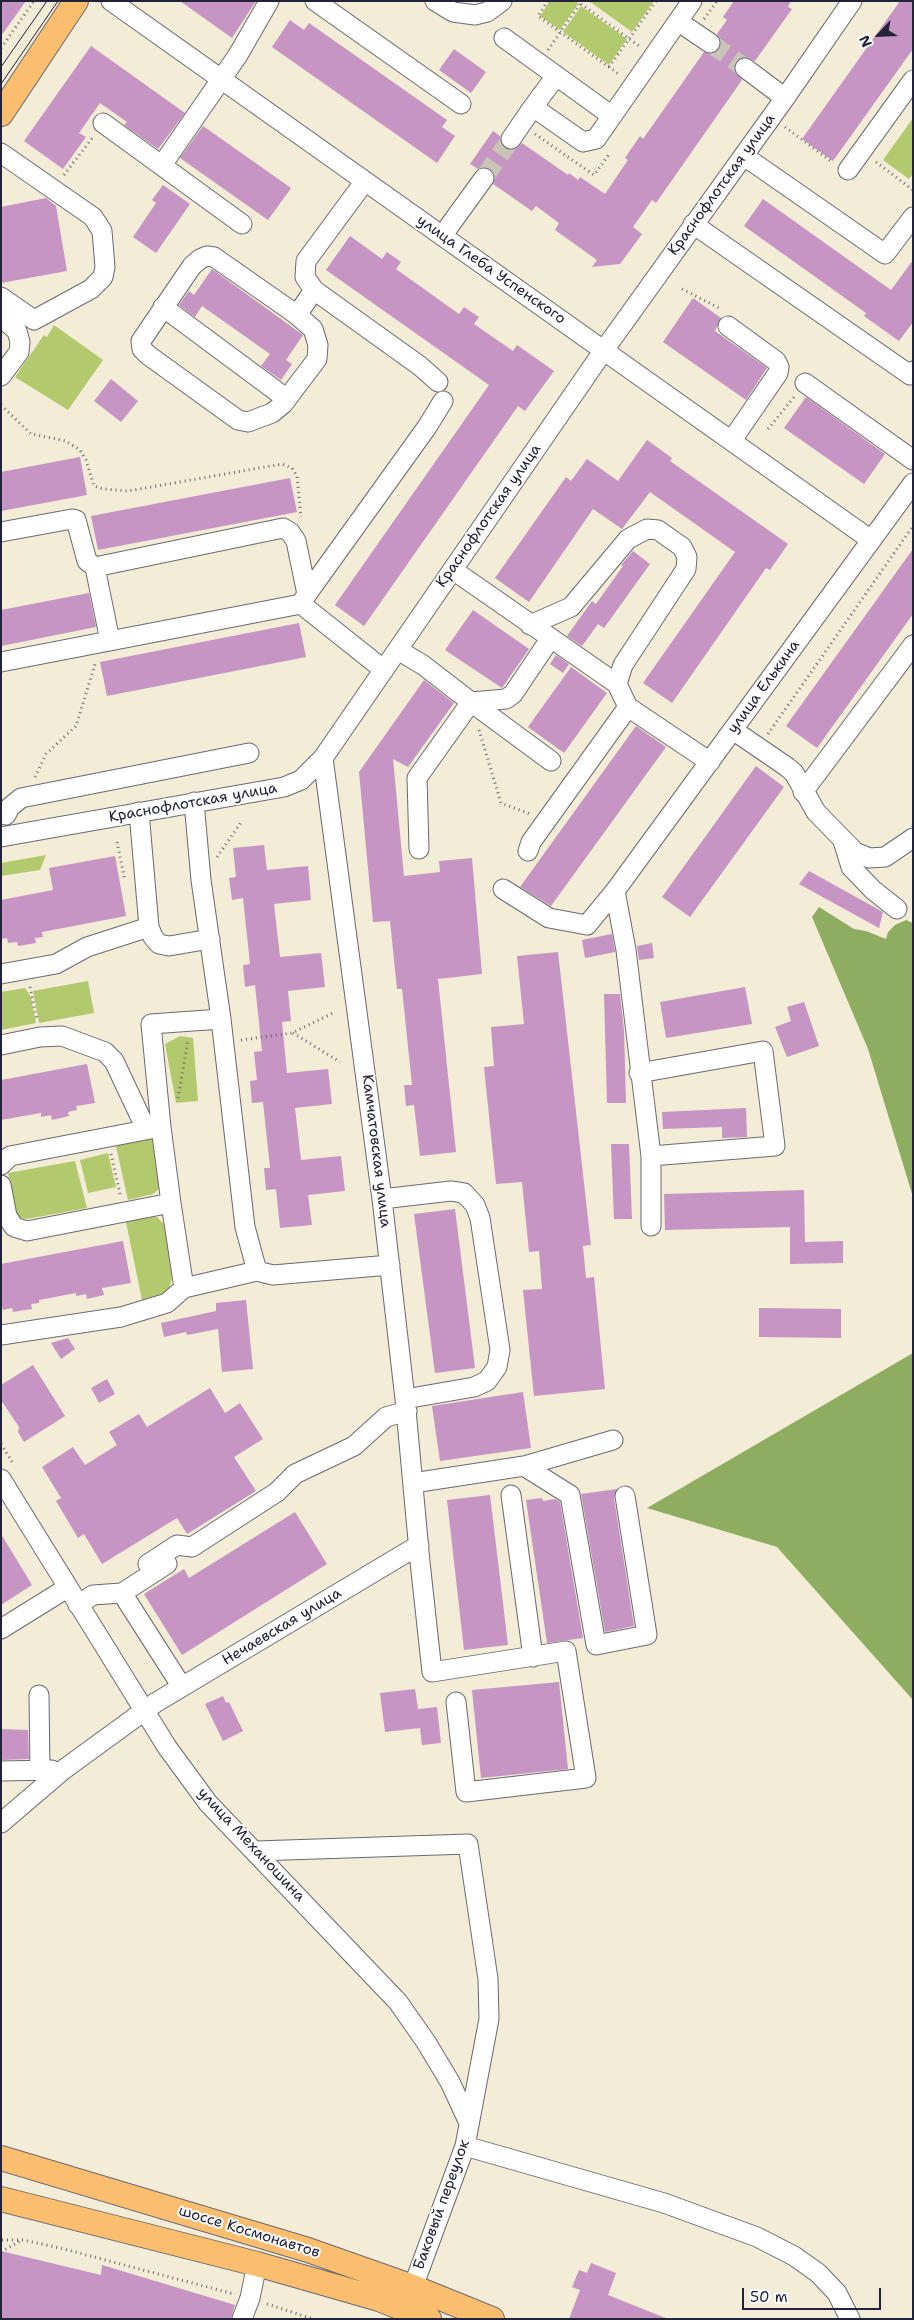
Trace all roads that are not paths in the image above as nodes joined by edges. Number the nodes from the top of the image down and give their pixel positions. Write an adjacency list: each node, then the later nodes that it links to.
1 (110, 1): 14 (street, улица Глеба Успенского)
2 (269, 1): 14 (street)
3 (316, 1): 17 (street)
4 (435, 1): 5 (street)
5 (502, 1)
6 (692, 1): 9 (street)
7 (852, 1): 16 (street, Краснофлотская улица)
8 (69, 4): 19 (main road)
9 (679, 22): 11 (street); 20 (street)
10 (504, 38): 13 (street)
11 (710, 43)
12 (745, 68): 16 (street)
13 (556, 76): 18 (street); 20 (street)
14 (221, 79): 25 (street); 28 (street, улица Глеба Успенского)
15 (913, 80): 26 (street)
16 (786, 98): 24 (street, Краснофлотская улица)
17 (461, 104)
18 (533, 107): 20 (street); 22 (street)
19 (1, 114)
20 (612, 116)
21 (103, 123): 25 (street)
22 (511, 139)
23 (1, 152): 34 (street)
24 (744, 156): 29 (street); 31 (street, Краснофлотская улица)
25 (162, 165): 30 (street)
26 (848, 170)
27 (484, 178): 32 (street)
28 (365, 181): 32 (street, улица Глеба Успенского); 33 (street)
29 (913, 217)
30 (242, 224)
31 (693, 224): 39 (street, Краснофлотская улица); 40 (street)
32 (442, 236): 39 (street, улица Глеба Успенского)
33 (314, 290): 36 (street); 42 (street)
34 (1, 297)
35 (163, 307): 36 (street); 44 (street); 44 (street)
36 (297, 315): 44 (street)
37 (1, 317): 41 (street)
38 (728, 326): 46 (street)
39 (604, 350): 46 (street, улица Глеба Успенского); 52 (street, Краснофлотская улица)
40 (913, 371)
41 (1, 376)
42 (438, 382)
43 (805, 383): 47 (street)
44 (287, 399)
45 (443, 401): 53 (street)
46 (732, 440): 50 (street, улица Глеба Успенского)
47 (913, 460)
48 (913, 483): 50 (street, улица Елькина)
49 (1, 532): 51 (street)
50 (871, 540): 64 (street, улица Елькина)
51 (95, 567): 53 (street); 56 (street)
52 (452, 570): 54 (street); 58 (street, Краснофлотская улица)
53 (304, 599): 56 (street); 60 (street)
54 (530, 625): 55 (street); 61 (street)
55 (550, 639): 61 (street); 62 (street)
56 (107, 641): 59 (street)
57 (913, 645): 69 (street)
58 (398, 650): 60 (street, Краснофлотская улица); 62 (street)
59 (1, 662)
60 (384, 670): 66 (street, Краснофлотская улица)
61 (617, 684): 63 (street)
62 (470, 702): 67 (street); 76 (street)
63 (628, 707): 68 (street); 77 (street)
64 (733, 730): 68 (street, улица Елькина); 69 (street)
65 (249, 753): 71 (street)
66 (323, 758): 70 (street, Краснофлотская улица); 91 (street, Камчатовская улица)
67 (551, 761)
68 (710, 762): 79 (street, улица Елькина)
69 (803, 792): 75 (street)
70 (194, 802): 72 (street, Краснофлотская улица); 82 (street)
71 (4, 812): 73 (street)
72 (139, 812): 73 (street, Краснофлотская улица); 81 (street)
73 (6, 837)
74 (913, 838): 75 (street)
75 (842, 840): 80 (street)
76 (419, 849)
77 (528, 851)
78 (503, 889): 79 (street, улица Елькина)
79 (615, 891): 86 (street)
80 (897, 909)
81 (149, 927): 82 (street); 83 (street)
82 (210, 940): 84 (street)
83 (1, 974)
84 (221, 1019): 87 (street); 95 (street)
85 (1, 1045): 87 (street)
86 (639, 1073): 88 (street); 88 (street)
87 (153, 1128): 89 (street); 92 (street)
88 (650, 1156): 93 (street)
89 (1, 1165)
90 (1, 1185): 92 (street)
91 (382, 1200): 94 (street, Камчатовская улица); 98 (street)
92 (171, 1203): 96 (street)
93 (650, 1226)
94 (390, 1265): 95 (street); 98 (street, Камчатовская улица)
95 (257, 1271): 96 (street)
96 (184, 1288): 97 (street)
97 (1, 1335)
98 (406, 1405): 102 (street, Камчатовская улица); 107 (street)
99 (613, 1440): 100 (street)
100 (524, 1466): 102 (street); 104 (street)
101 (1, 1478): 108 (street, улица Механошина)
102 (413, 1484): 106 (street, Камчатовская улица)
103 (510, 1495): 112 (street)
104 (625, 1496)
105 (280, 1503): 109 (street)
106 (418, 1544): 112 (street, Камчатовская улица); 113 (street, Нечаевская улица)
107 (148, 1564)
108 (67, 1588): 110 (street, улица Механошина); 111 (street)
109 (122, 1593): 110 (street); 113 (street)
110 (78, 1605): 116 (street, улица Механошина)
111 (1, 1629)
112 (533, 1657): 115 (street)
113 (182, 1687): 116 (street, Нечаевская улица)
114 (40, 1695): 117 (street)
115 (456, 1702)
116 (145, 1710): 118 (street, Нечаевская улица); 121 (street, улица Механошина)
117 (40, 1770): 118 (street); 119 (street)
118 (63, 1770): 120 (street, Нечаевская улица)
119 (1, 1771)
120 (1, 1823)
121 (256, 1851): 122 (street, улица Механошина); 122 (street, Баковый переулок)
122 (469, 2123): 123 (street, Баковый переулок)
123 (465, 2146): 127 (street, Баковый переулок); 131 (street)
124 (1, 2158): 127 (main road, шоссе Космонавтов)
125 (1, 2199): 126 (main road, шоссе Космонавтов)
126 (257, 2264): 128 (street); 129 (main road, шоссе Космонавтов)
127 (413, 2287): 130 (main road, шоссе Космонавтов)
128 (242, 2319)
129 (429, 2319)
130 (492, 2319)
131 (850, 2319)

